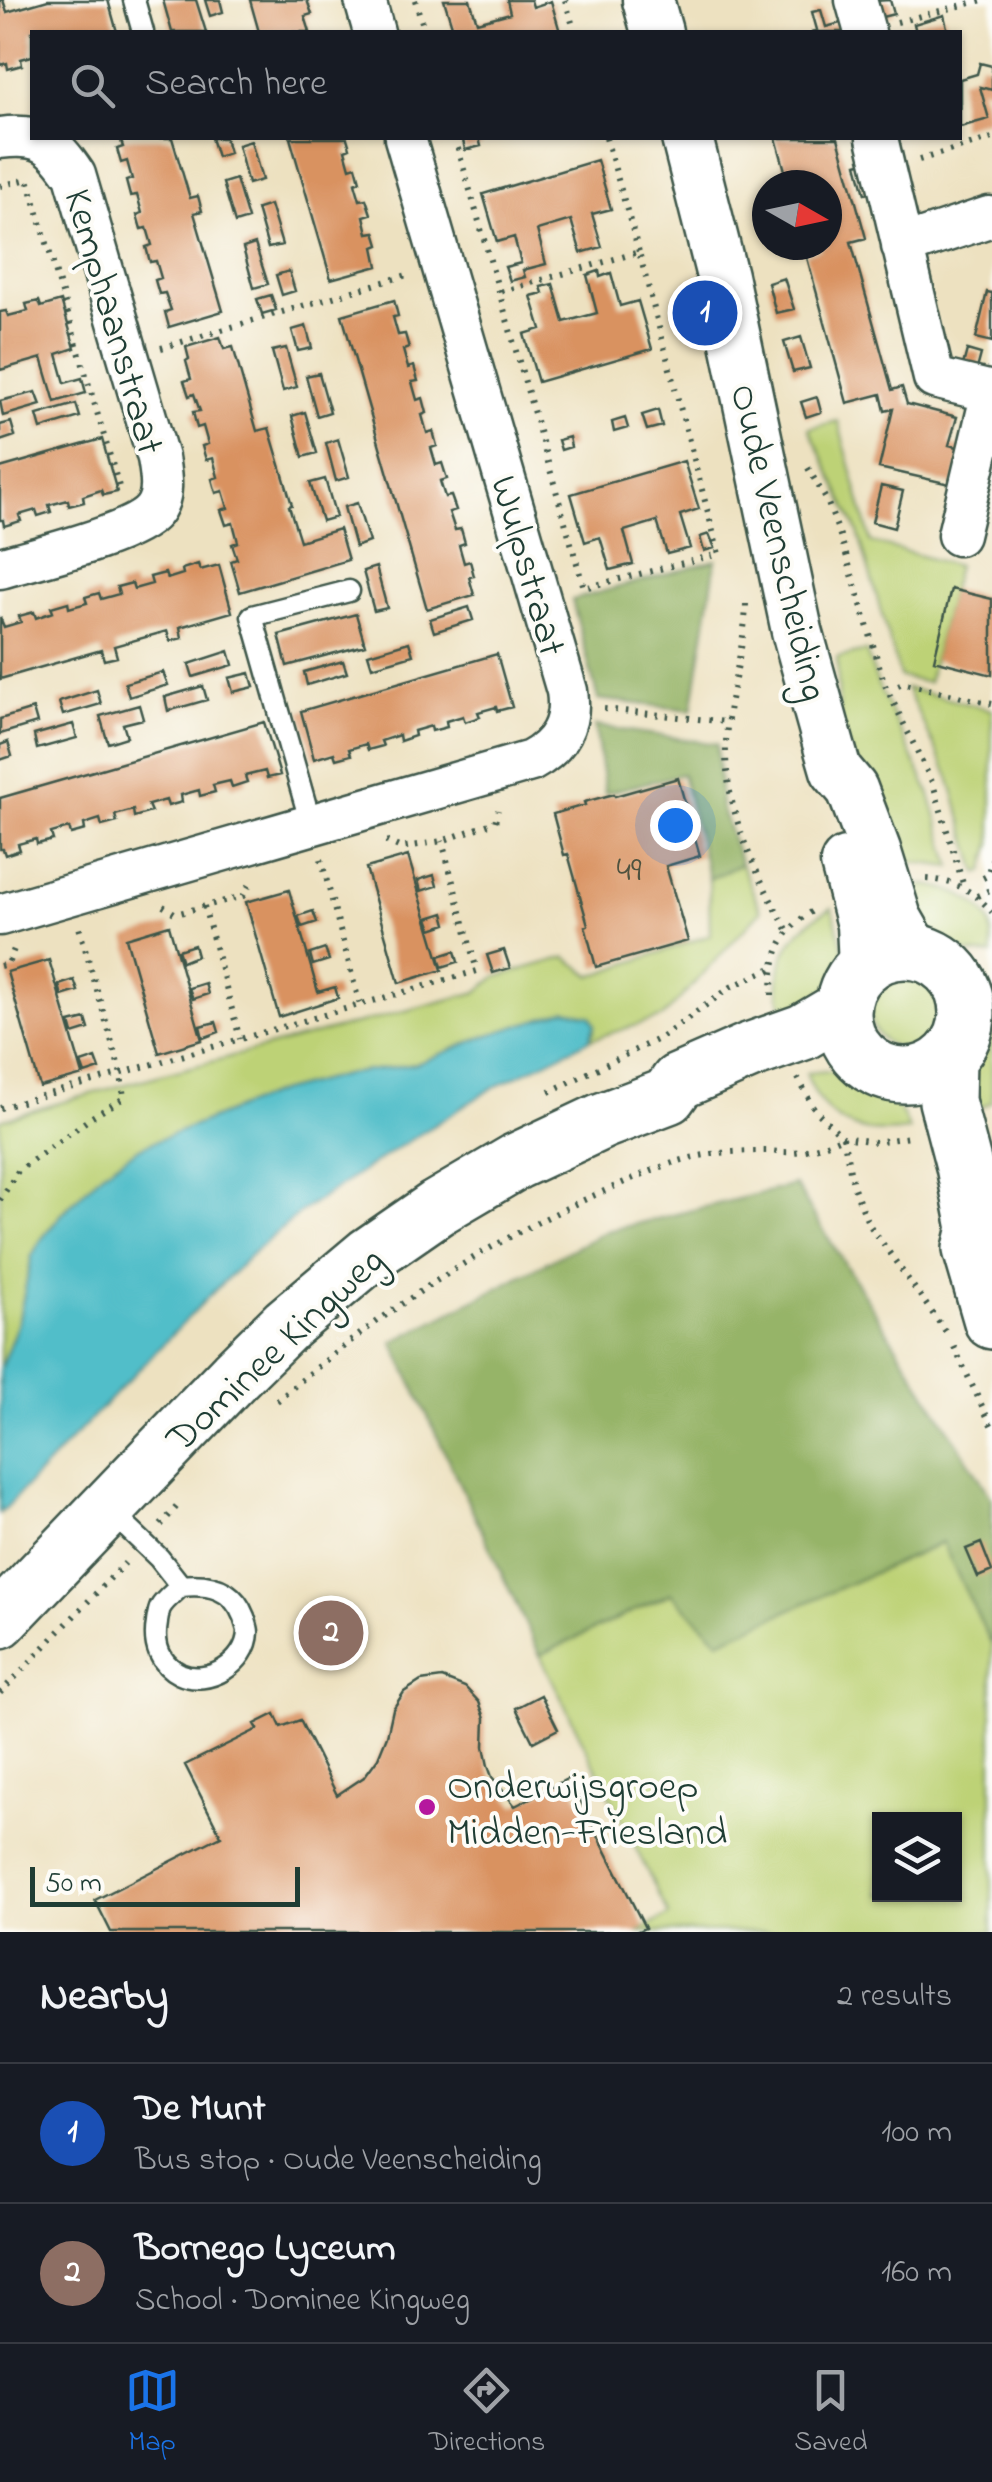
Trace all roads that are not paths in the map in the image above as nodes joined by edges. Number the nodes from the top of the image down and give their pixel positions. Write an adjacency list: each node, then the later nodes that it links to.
1 (134, 0): 4 (lane)
2 (365, 0): 5 (street)
3 (648, 0): 6 (street)
4 (142, 30)
5 (373, 30)
6 (656, 30)
7 (30, 137): 8 (street, Kemphaanstraat)
8 (0, 138)
9 (40, 140): 17 (street, Kemphaanstraat)
10 (406, 140): 20 (street, Wulpstraat)
11 (688, 140): 19 (street, Oude Veenscheiding)
12 (881, 154): 14 (street)
13 (989, 217): 14 (street)
14 (902, 246): 15 (street)
15 (992, 392): 16 (street)
16 (958, 535)
17 (0, 568)
18 (350, 591): 20 (lane)
19 (836, 770): 22 (street, Oude Veenscheiding); 23 (street, Oude Veenscheiding)
20 (311, 824): 21 (street, Wulpstraat)
21 (0, 915)
22 (951, 960): 23 (main road); 24 (main road)
23 (865, 1026): 24 (main road); 25 (main road, Oude Veenscheiding); 27 (main road, Dominee Kingweg)
24 (969, 1028): 25 (main road, Oude Veenscheiding)
25 (971, 1249): 26 (main road, Oude Veenscheiding)
26 (992, 1321)
27 (126, 1526): 28 (lane); 29 (main road, Dominee Kingweg)
28 (182, 1586): 28 (lane)
29 (0, 1620)

